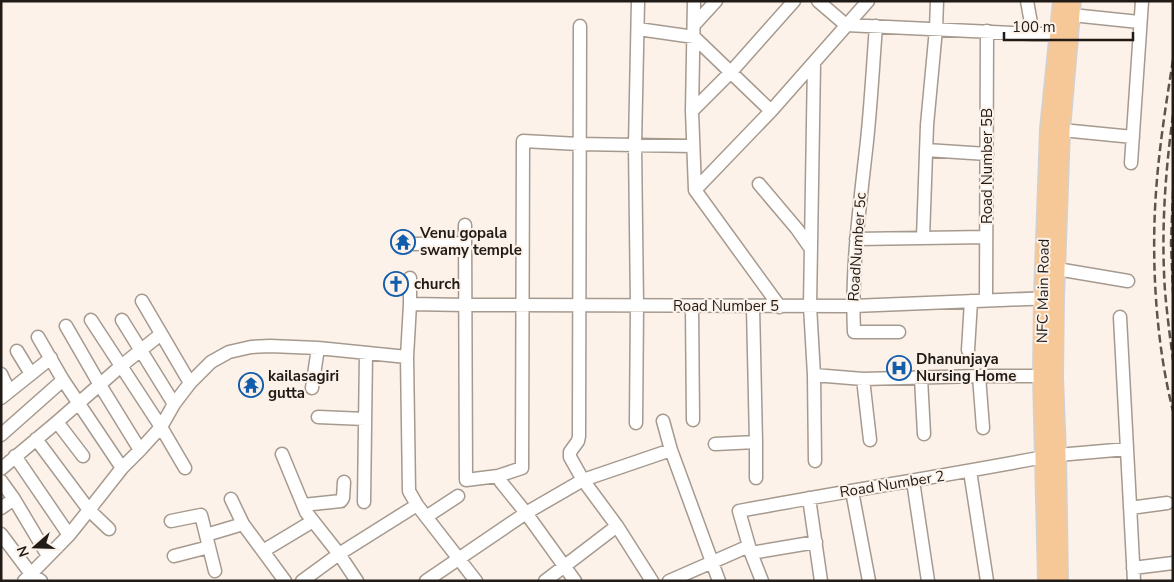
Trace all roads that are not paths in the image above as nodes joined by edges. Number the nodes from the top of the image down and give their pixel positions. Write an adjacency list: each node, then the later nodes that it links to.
1 (638, 1): 16 (street)
2 (694, 1): 18 (street)
3 (716, 1): 18 (street)
4 (794, 1): 23 (street)
5 (818, 1): 13 (street)
6 (868, 1): 13 (street)
7 (937, 1): 17 (street)
8 (1027, 1): 20 (street)
9 (1061, 1): 21 (main road, NFC Main Road)
10 (1142, 1): 12 (street)
11 (1073, 8): 12 (street); 26 (main road, NFC Main Road)
12 (1140, 22): 27 (street)
13 (846, 25): 15 (street); 22 (street)
14 (580, 26): 28 (street)
15 (876, 26): 17 (street); 39 (street, RoadNumber 5c)
16 (638, 29): 18 (street); 29 (street)
17 (936, 29): 19 (street); 31 (street)
18 (694, 31): 23 (street); 24 (street)
19 (987, 31): 20 (street); 32 (street, Road Number 5B)
20 (1033, 34): 21 (street)
21 (1058, 34): 46 (main road, NFC Main Road)
22 (814, 63): 25 (street); 42 (street)
23 (731, 72): 24 (street); 25 (street)
24 (692, 111): 30 (street)
25 (771, 111): 35 (street)
26 (1062, 130): 27 (street); 43 (main road, NFC Main Road)
27 (1133, 137): 33 (street)
28 (580, 144): 29 (street); 51 (street); 53 (street)
29 (635, 145): 30 (street); 54 (street)
30 (693, 146): 35 (street)
31 (926, 150): 32 (street); 38 (street)
32 (987, 154): 37 (street, Road Number 5B)
33 (1131, 163)
34 (759, 184): 42 (street)
35 (695, 190): 59 (street)
36 (465, 225): 40 (street)
37 (986, 237): 38 (street); 47 (street, Road Number 5B)
38 (923, 238): 39 (street)
39 (856, 239): 57 (street, RoadNumber 5c)
40 (465, 243): 41 (street); 52 (street)
41 (414, 244)
42 (810, 250): 56 (street)
43 (1057, 269): 45 (street); 46 (main road, NFC Main Road)
44 (410, 278): 50 (street)
45 (1128, 281)
46 (1049, 298): 47 (street, Road Number 5); 79 (main road, NFC Main Road); 109 (main road, NFC Main Road)
47 (986, 300): 49 (street, Road Number 5)
48 (142, 301): 65 (street)
49 (971, 301): 57 (street, Road Number 5); 69 (street)
50 (410, 304): 52 (street, Road Number 5); 73 (street)
51 (522, 305): 52 (street, Road Number 5); 53 (street, Road Number 5); 116 (street)
52 (466, 306): 116 (street)
53 (580, 306): 54 (street, Road Number 5); 117 (street)
54 (637, 306): 55 (street, Road Number 5); 94 (street)
55 (692, 306): 58 (street, Road Number 5); 91 (street)
56 (810, 306): 57 (street, Road Number 5); 59 (street, Road Number 5); 77 (street)
57 (853, 306): 64 (street, RoadNumber 5c)
58 (753, 307): 59 (street, Road Number 5); 101 (street)
59 (780, 307)
60 (1120, 317): 105 (street)
61 (91, 320): 74 (street)
62 (122, 320): 68 (street)
63 (66, 326): 84 (street)
64 (899, 332)
65 (161, 334): 68 (street); 83 (street)
66 (38, 337): 72 (street)
67 (318, 348): 71 (street); 83 (street); 85 (street)
68 (141, 350): 74 (street); 88 (street)
69 (968, 350)
70 (17, 351): 76 (street)
71 (366, 353): 73 (street); 90 (street)
72 (51, 358): 76 (street); 82 (street)
73 (407, 358): 129 (street)
74 (121, 366): 84 (street); 95 (street)
75 (1, 374): 86 (street)
76 (31, 374): 86 (street)
77 (814, 375): 81 (street); 110 (street)
78 (979, 376): 79 (street); 80 (street); 96 (street)
79 (1042, 376): 109 (main road, NFC Main Road)
80 (921, 378): 81 (street); 97 (street)
81 (863, 379): 100 (street)
82 (63, 380): 87 (street); 98 (street)
83 (190, 383): 88 (street)
84 (100, 385): 87 (street); 103 (street)
85 (312, 388)
86 (5, 395)
87 (79, 403): 93 (street); 111 (street)
88 (174, 404): 95 (street)
89 (318, 417): 90 (street)
90 (365, 419): 126 (street)
91 (693, 420)
92 (663, 421): 104 (street)
93 (58, 422): 99 (street); 108 (street)
94 (636, 423)
95 (161, 427): 103 (street); 112 (street)
96 (983, 428)
97 (924, 434)
98 (1, 435)
99 (36, 439): 107 (street); 132 (street)
100 (870, 440)
101 (756, 442): 102 (street); 115 (street)
102 (715, 444)
103 (140, 450): 111 (street)
104 (671, 450): 117 (street); 150 (street)
105 (1127, 450): 109 (street, Road Number 2); 131 (street)
106 (282, 454): 128 (street)
107 (16, 456): 113 (street); 141 (street)
108 (83, 456)
109 (1051, 456): 114 (street, Road Number 2); 171 (main road, NFC Main Road); 172 (main road, NFC Main Road)
110 (815, 461)
111 (122, 468): 132 (street)
112 (185, 468)
113 (1, 469)
114 (970, 471): 118 (street, Road Number 2); 170 (street)
115 (756, 478)
116 (500, 479): 133 (street)
117 (583, 480): 133 (street); 138 (street)
118 (913, 480): 121 (street, Road Number 2); 169 (street)
119 (1, 481): 124 (street)
120 (344, 482): 128 (street)
121 (852, 491): 123 (street, Road Number 2); 168 (street)
122 (458, 496): 134 (street)
123 (809, 498): 143 (street); 144 (street, Road Number 2)
124 (14, 499): 130 (street); 147 (street)
125 (231, 499): 137 (street)
126 (364, 502)
127 (1167, 503): 131 (street)
128 (303, 505): 136 (street)
129 (417, 505): 134 (street); 146 (street)
130 (1, 508)
131 (1130, 508): 154 (street)
132 (89, 510): 139 (street); 141 (street)
133 (526, 513): 149 (street); 152 (street)
134 (426, 517): 149 (street)
135 (171, 521): 142 (street)
136 (313, 521): 145 (street); 146 (street)
137 (243, 524): 142 (street); 145 (street)
138 (617, 526): 152 (street); 163 (street)
139 (109, 529)
140 (1, 534): 155 (street)
141 (69, 535): 147 (street)
142 (208, 541): 148 (street); 153 (street)
143 (816, 542): 144 (street); 167 (street)
144 (750, 550): 150 (street); 166 (street)
145 (263, 552): 156 (street)
146 (339, 554): 157 (street); 158 (street)
147 (48, 556): 155 (street)
148 (174, 556)
149 (459, 560): 159 (street); 160 (street)
150 (712, 561): 164 (street); 165 (street)
151 (1173, 563): 154 (street)
152 (564, 567): 161 (street); 162 (street)
153 (215, 571)
154 (1134, 574)
155 (32, 578)
156 (284, 581)
157 (302, 581)
158 (357, 581)
159 (426, 581)
160 (476, 581)
161 (545, 581)
162 (575, 581)
163 (652, 581)
164 (669, 581)
165 (719, 581)
166 (762, 581)
167 (821, 581)
168 (869, 581)
169 (928, 581)
170 (987, 581)
171 (1046, 581)
172 (1060, 581)

